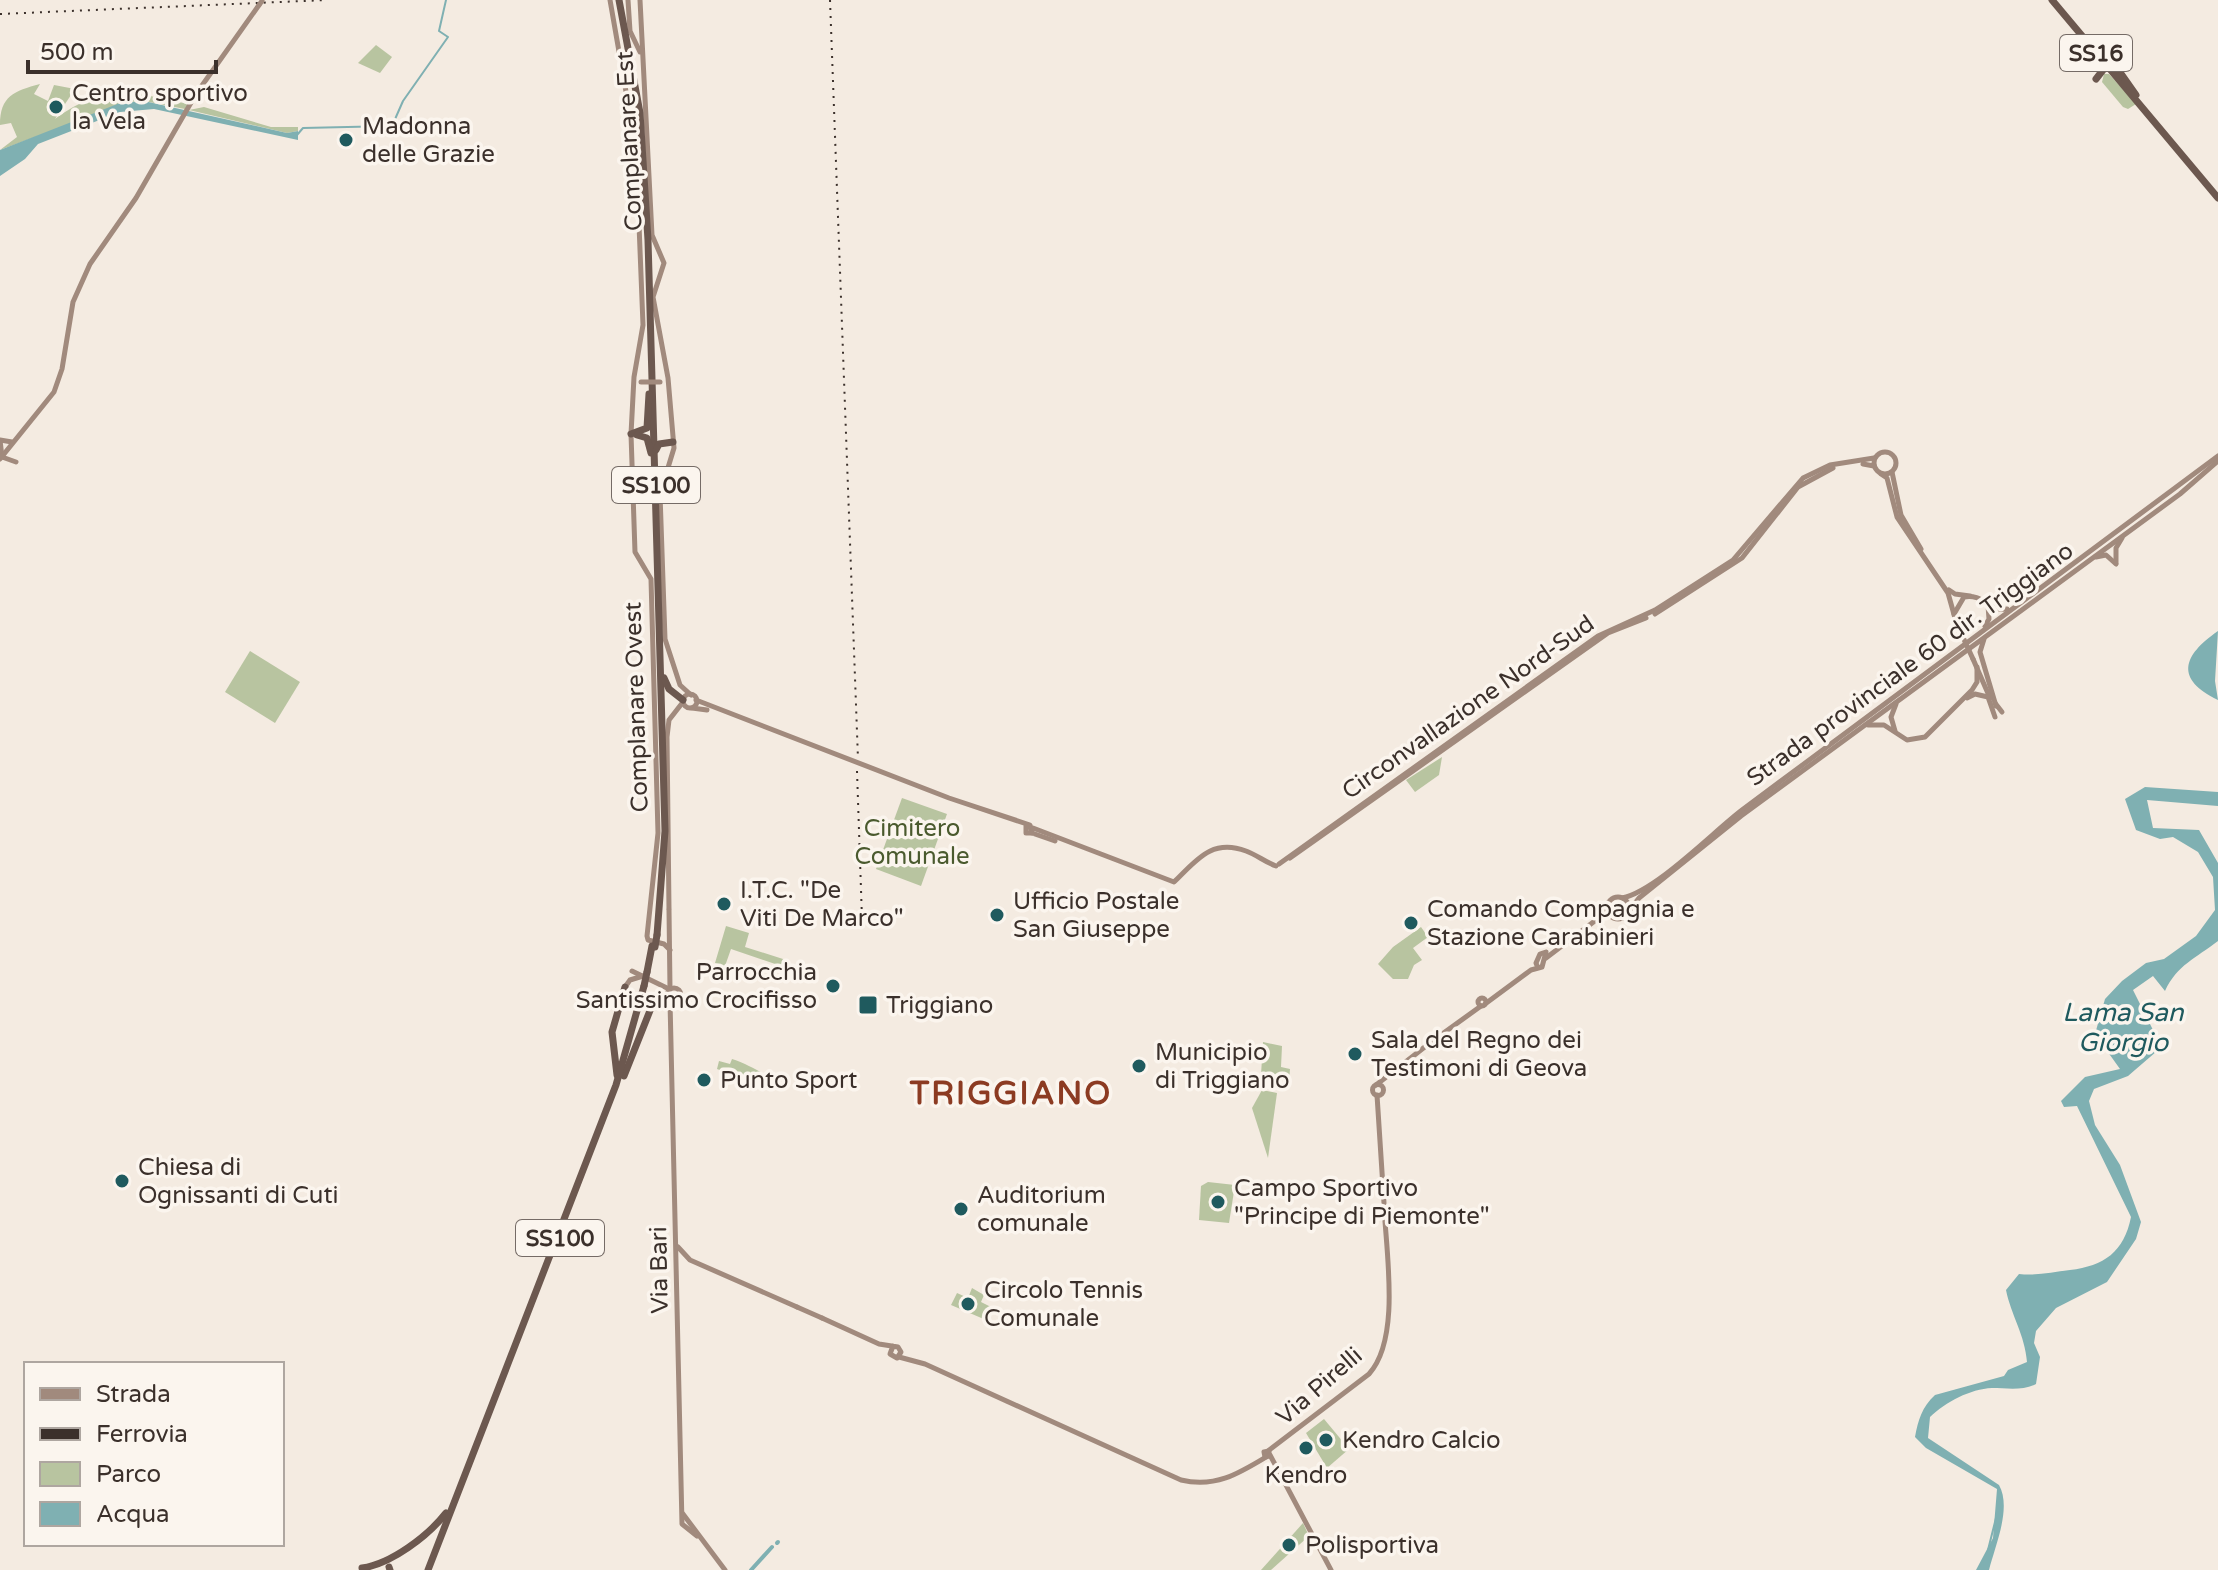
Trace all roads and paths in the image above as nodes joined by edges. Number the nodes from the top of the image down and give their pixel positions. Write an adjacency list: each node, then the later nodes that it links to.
1 (610, 0): 15 (main road, Complanare Ovest)
2 (618, 0): 19 (highway, SS100); 22 (highway, SS100)
3 (628, 0): 8 (main road)
4 (640, 0): 7 (main road, Complanare Est)
5 (2054, 0): 10 (highway, SS16)
6 (261, 2): 23 (main road)
7 (641, 17): 8 (main road); 9 (main road, Complanare Est)
8 (632, 24): 9 (main road); 11 (main road)
9 (641, 31): 11 (main road, Complanare Est)
10 (2087, 39): 12 (highway, SS16); 12 (highway); 12 (highway)
11 (642, 57): 14 (main road, Complanare Est)
12 (2136, 97): 13 (highway, SS16)
13 (2218, 195)
14 (668, 373): 17 (main road); 18 (main road, Complanare Est)
15 (634, 377): 16 (main road); 20 (main road, Complanare Ovest)
16 (641, 382): 17 (main road, bridge); 20 (main road)
17 (660, 382): 18 (main road)
18 (669, 387): 24 (main road, Complanare Est)
19 (650, 388): 21 (highway, SS100); 25 (highway, SS100)
20 (633, 390): 21 (main road, Complanare Ovest)
21 (631, 434): 25 (highway, SS100); 63 (main road, Complanare Ovest)
22 (655, 438): 24 (highway, SS100); 25 (highway, SS100)
23 (17, 440): 26 (main road); 26 (main road); 26 (main road)
24 (673, 442): 25 (highway, SS100); 42 (main road, Complanare Est)
25 (653, 454): 40 (highway, SS100); 63 (highway, SS100)
26 (1, 458)
27 (1874, 458): 29 (main road); 30 (main road); 54 (main road, Circonvallazione Nord-Sud)
28 (2218, 459): 32 (main road); 34 (main road, Strada provinciale 60 dir. Triggiano)
29 (1874, 466): 31 (main road); 54 (main road, Circonvallazione Nord-Sud)
30 (1892, 472): 31 (main road); 35 (main road)
31 (1881, 474): 37 (main road)
32 (2138, 524): 33 (main road); 33 (main road)
33 (2075, 570): 38 (main road)
34 (2036, 592): 36 (main road); 39 (main road, Strada provinciale 60 dir. Triggiano)
35 (1970, 596): 36 (main road); 37 (main road)
36 (1987, 604): 39 (main road)
37 (1955, 618): 41 (main road, bridge)
38 (1991, 631): 44 (main road); 47 (main road)
39 (1978, 633): 56 (main road, Strada provinciale 60 dir. Triggiano)
40 (660, 643): 45 (highway, SS100); 52 (highway, SS100)
41 (1977, 667): 46 (main road); 47 (main road)
42 (680, 685): 43 (main road, Complanare Est); 45 (main road)
43 (694, 698): 45 (main road); 45 (main road); 53 (main road)
44 (1901, 698): 50 (main road); 51 (main road)
45 (686, 703): 53 (main road); 58 (main road)
46 (1959, 703): 47 (main road); 51 (main road)
47 (1993, 703): 48 (main road); 49 (main road)
48 (2002, 712)
49 (1995, 717)
50 (1856, 731): 51 (main road); 59 (main road)
51 (1896, 732)
52 (665, 826): 58 (main road); 63 (highway, SS100)
53 (1029, 830): 55 (main road); 55 (main road)
54 (1278, 865): 55 (main road)
55 (1154, 874)
56 (1622, 898): 57 (main road); 59 (main road)
57 (1608, 903): 60 (main road); 61 (main road)
58 (669, 909): 62 (main road)
59 (1629, 911): 60 (main road)
60 (1614, 919): 61 (main road)
61 (1595, 921): 78 (main road)
62 (669, 936): 63 (main road); 64 (main road)
63 (655, 941): 64 (main road); 67 (highway, SS100)
64 (670, 950): 66 (main road)
65 (632, 971): 67 (main road); 68 (main road); 70 (main road)
66 (671, 971): 71 (main road); 72 (main road)
67 (647, 973): 68 (main road); 69 (highway, SS100, bridge)
68 (630, 980): 70 (main road)
69 (649, 985): 71 (main road); 73 (main road); 75 (highway, SS100); 81 (highway, SS100)
70 (625, 987): 77 (highway, SS100)
71 (670, 989): 72 (main road); 73 (main road)
72 (680, 990): 74 (main road)
73 (668, 999): 74 (main road); 76 (main road, Via Bari); 81 (highway, SS100)
74 (678, 1001): 76 (main road)
75 (638, 1010): 77 (highway, SS100); 79 (highway, SS100)
76 (672, 1015): 82 (main road, Via Bari)
77 (614, 1023): 79 (highway, SS100)
78 (1380, 1084): 80 (main road); 80 (main road)
79 (616, 1085): 91 (highway, SS100)
80 (1380, 1097): 90 (main road, Via Pirelli)
81 (610, 1108): 91 (highway, SS100)
82 (677, 1242): 83 (main road, Via Bari); 84 (main road)
83 (677, 1257): 84 (main road); 85 (main road, Via Bari)
84 (689, 1259): 85 (main road); 86 (main road, bridge)
85 (678, 1269): 97 (main road, Via Bari)
86 (879, 1344): 87 (main road); 88 (main road)
87 (893, 1346): 88 (main road); 89 (main road)
88 (890, 1354): 89 (main road)
89 (900, 1354): 90 (main road, Via Pirelli)
90 (1267, 1455): 98 (main road)
91 (460, 1491): 92 (highway, SS100); 96 (highway, SS100)
92 (452, 1505): 93 (highway, SS100); 96 (highway, SS100)
93 (421, 1536): 95 (highway, SS100); 96 (highway)
94 (362, 1568): 95 (highway, SS100)
95 (386, 1568)
96 (429, 1569)
97 (725, 1570)
98 (1331, 1570)

